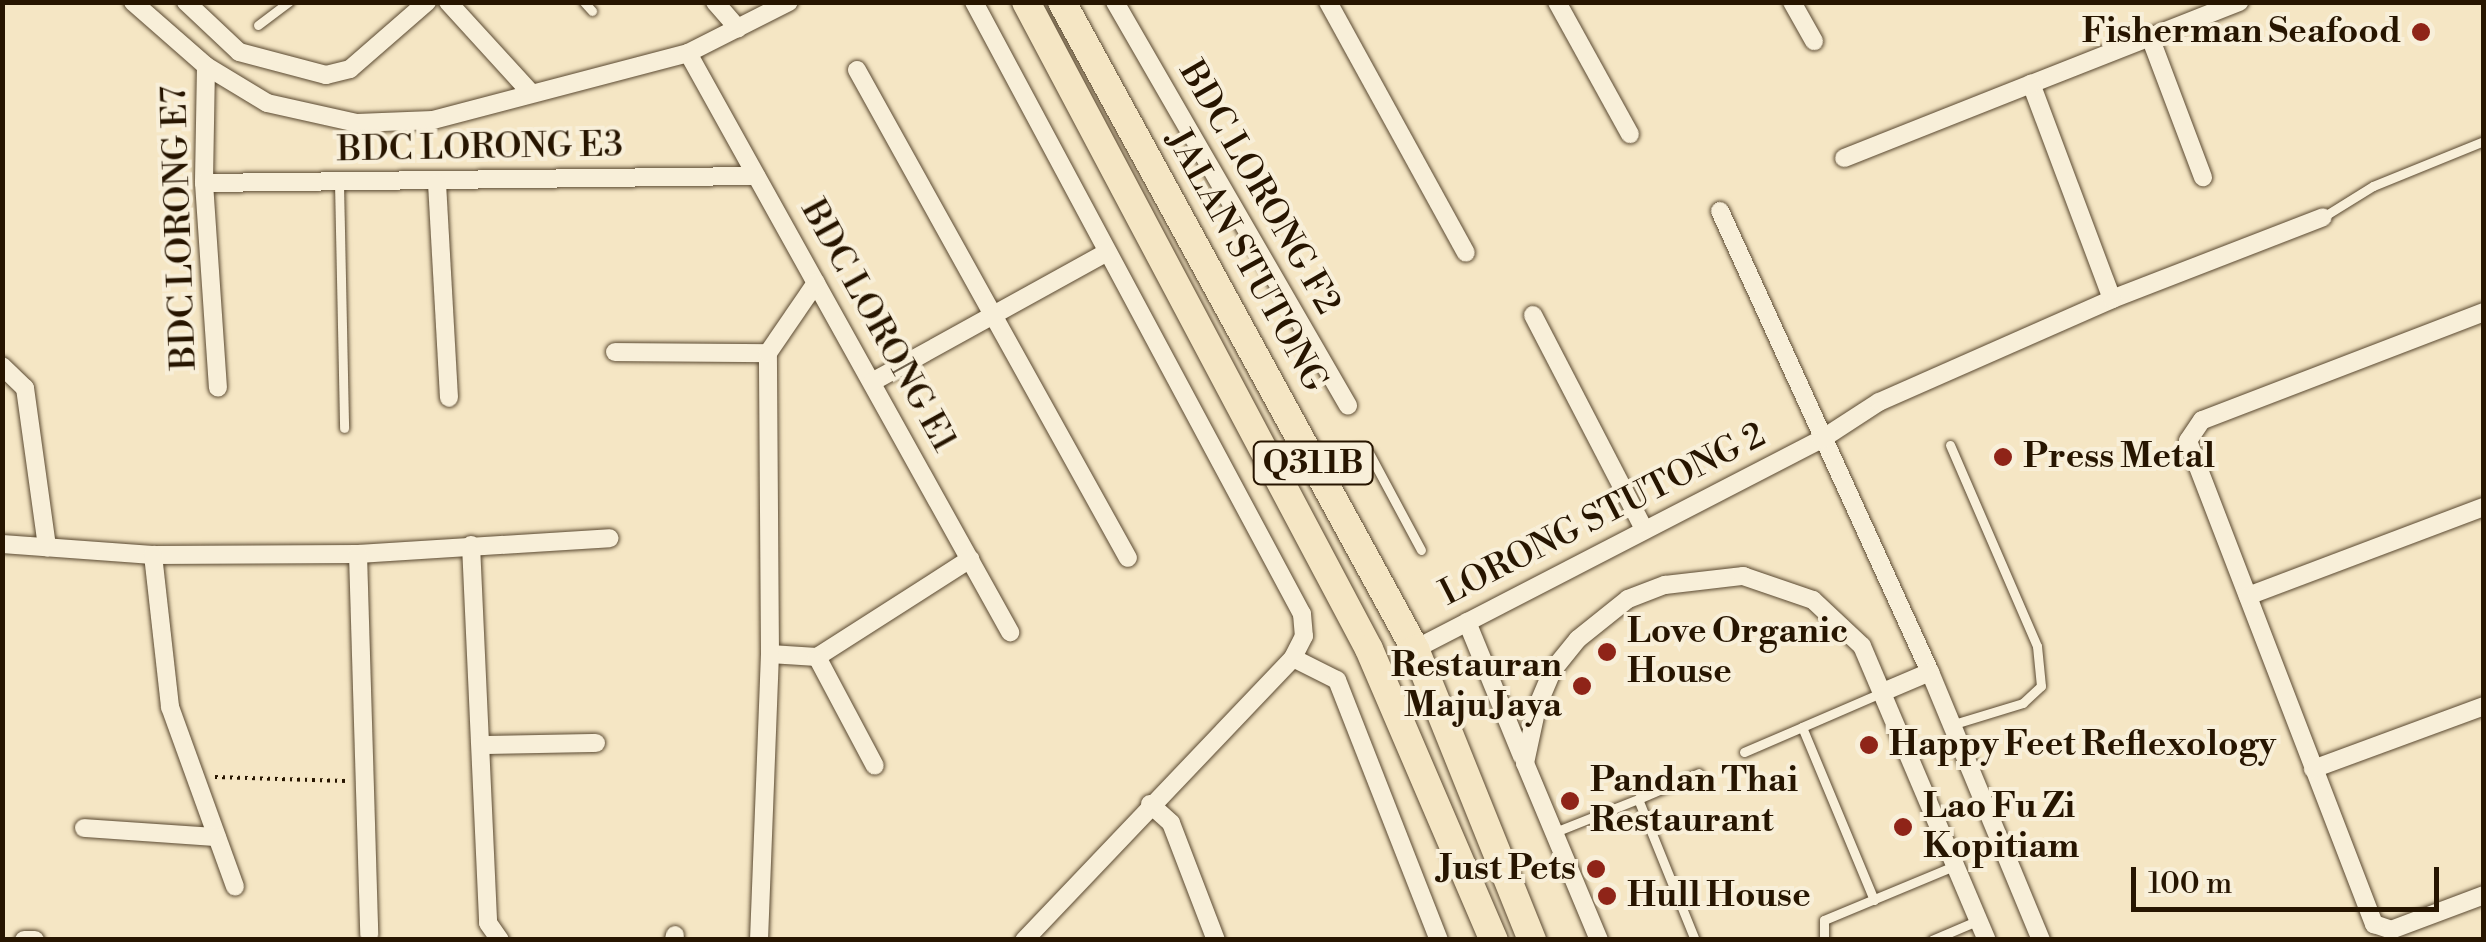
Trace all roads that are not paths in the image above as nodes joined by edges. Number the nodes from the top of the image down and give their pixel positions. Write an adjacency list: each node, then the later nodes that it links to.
1 (133, 2): 21 (street)
2 (186, 2): 4 (street)
3 (288, 2): 16 (lane)
4 (427, 2)
5 (448, 2): 24 (street)
6 (716, 2): 17 (street)
7 (788, 2): 17 (street)
8 (974, 2): 35 (street)
9 (1026, 2): 90 (main road, JALAN STUTONG)
10 (1062, 2): 52 (main road, JALAN STUTONG / Q311B)
11 (1115, 2): 48 (street, BDC LORONG F2)
12 (1328, 2): 36 (street)
13 (1557, 2): 25 (street)
14 (1792, 2): 19 (street)
15 (2239, 2): 18 (street)
16 (258, 25)
17 (738, 28): 20 (street)
18 (2150, 37): 23 (street); 29 (street)
19 (1814, 42)
20 (688, 53): 24 (street); 28 (street, BDC LORONG E1)
21 (206, 66): 24 (street); 30 (street, BDC LORONG E7)
22 (857, 70): 40 (street)
23 (2031, 84): 27 (street); 38 (street)
24 (531, 92)
25 (1630, 134)
26 (2484, 141): 34 (lane)
27 (1844, 158)
28 (756, 176): 32 (street, BDC LORONG E3); 37 (street, BDC LORONG E1)
29 (2203, 177)
30 (204, 183): 31 (street, BDC LORONG E3); 46 (street, BDC LORONG E7)
31 (340, 183): 32 (street, BDC LORONG E3); 49 (lane)
32 (437, 183): 47 (street)
33 (1720, 211): 50 (street)
34 (2323, 217): 38 (street, LORONG STUTONG 2)
35 (1106, 253): 40 (street); 70 (street)
36 (1466, 253)
37 (816, 283): 43 (street); 45 (street, BDC LORONG E1)
38 (2112, 299): 50 (street, LORONG STUTONG 2)
39 (2484, 312): 64 (street)
40 (992, 314): 45 (street); 62 (street)
41 (1533, 316): 54 (street)
42 (615, 352): 43 (street)
43 (768, 353): 68 (street)
44 (2, 366): 58 (street)
45 (872, 382): 63 (street, BDC LORONG E1)
46 (218, 388)
47 (450, 398)
48 (1348, 406)
49 (344, 428)
50 (1822, 438): 54 (street, LORONG STUTONG 2); 71 (street)
51 (1950, 445): 74 (lane)
52 (1315, 466): 59 (lane); 67 (main road, JALAN STUTONG / Q311B)
53 (2484, 507): 64 (street)
54 (1644, 530): 65 (street, LORONG STUTONG 2)
55 (608, 538): 57 (street)
56 (2, 544): 58 (street)
57 (470, 545): 60 (street); 77 (street)
58 (47, 547): 61 (street)
59 (1422, 550)
60 (358, 554): 61 (street); 95 (street)
61 (152, 555): 88 (street)
62 (1128, 558)
63 (970, 559): 66 (street, BDC LORONG E1); 69 (street)
64 (2248, 596): 81 (street)
65 (1468, 622): 67 (street, LORONG STUTONG 2); 79 (street)
66 (1010, 632)
67 (1415, 649): 83 (main road, JALAN STUTONG / Q311B)
68 (770, 654): 69 (street); 99 (street)
69 (816, 656): 80 (street)
70 (1293, 658): 85 (street); 102 (street)
71 (1930, 672): 72 (street); 74 (street)
72 (1883, 692): 75 (lane); 79 (street); 89 (street)
73 (2484, 706): 81 (street)
74 (1952, 725): 112 (street)
75 (1802, 727): 78 (lane); 93 (lane)
76 (596, 743): 77 (street)
77 (482, 745): 98 (street)
78 (1744, 752)
79 (1525, 763): 87 (street)
80 (875, 766)
81 (2313, 768): 92 (street)
82 (1699, 774): 84 (lane)
83 (1469, 786): 105 (main road); 106 (main road, JALAN STUTONG / Q311B)
84 (1638, 799): 87 (lane); 108 (lane)
85 (1150, 804): 100 (street); 101 (street)
86 (84, 828): 88 (street)
87 (1555, 832): 107 (street)
88 (217, 836): 91 (street)
89 (1956, 865): 93 (lane); 94 (street)
90 (1471, 881): 103 (main road); 104 (main road, JALAN STUTONG)
91 (235, 888)
92 (2484, 895)
93 (1874, 900): 109 (lane)
94 (1979, 920): 110 (lane); 111 (street)
95 (369, 935)
96 (24, 940): 97 (street)
97 (35, 940)
98 (500, 940)
99 (759, 940)
100 (1024, 940)
101 (1216, 940)
102 (1439, 940)
103 (1482, 940)
104 (1494, 940)
105 (1523, 940)
106 (1532, 940)
107 (1599, 940)
108 (1694, 940)
109 (1824, 940)
110 (1932, 940)
111 (1987, 940)
112 (2041, 940)

